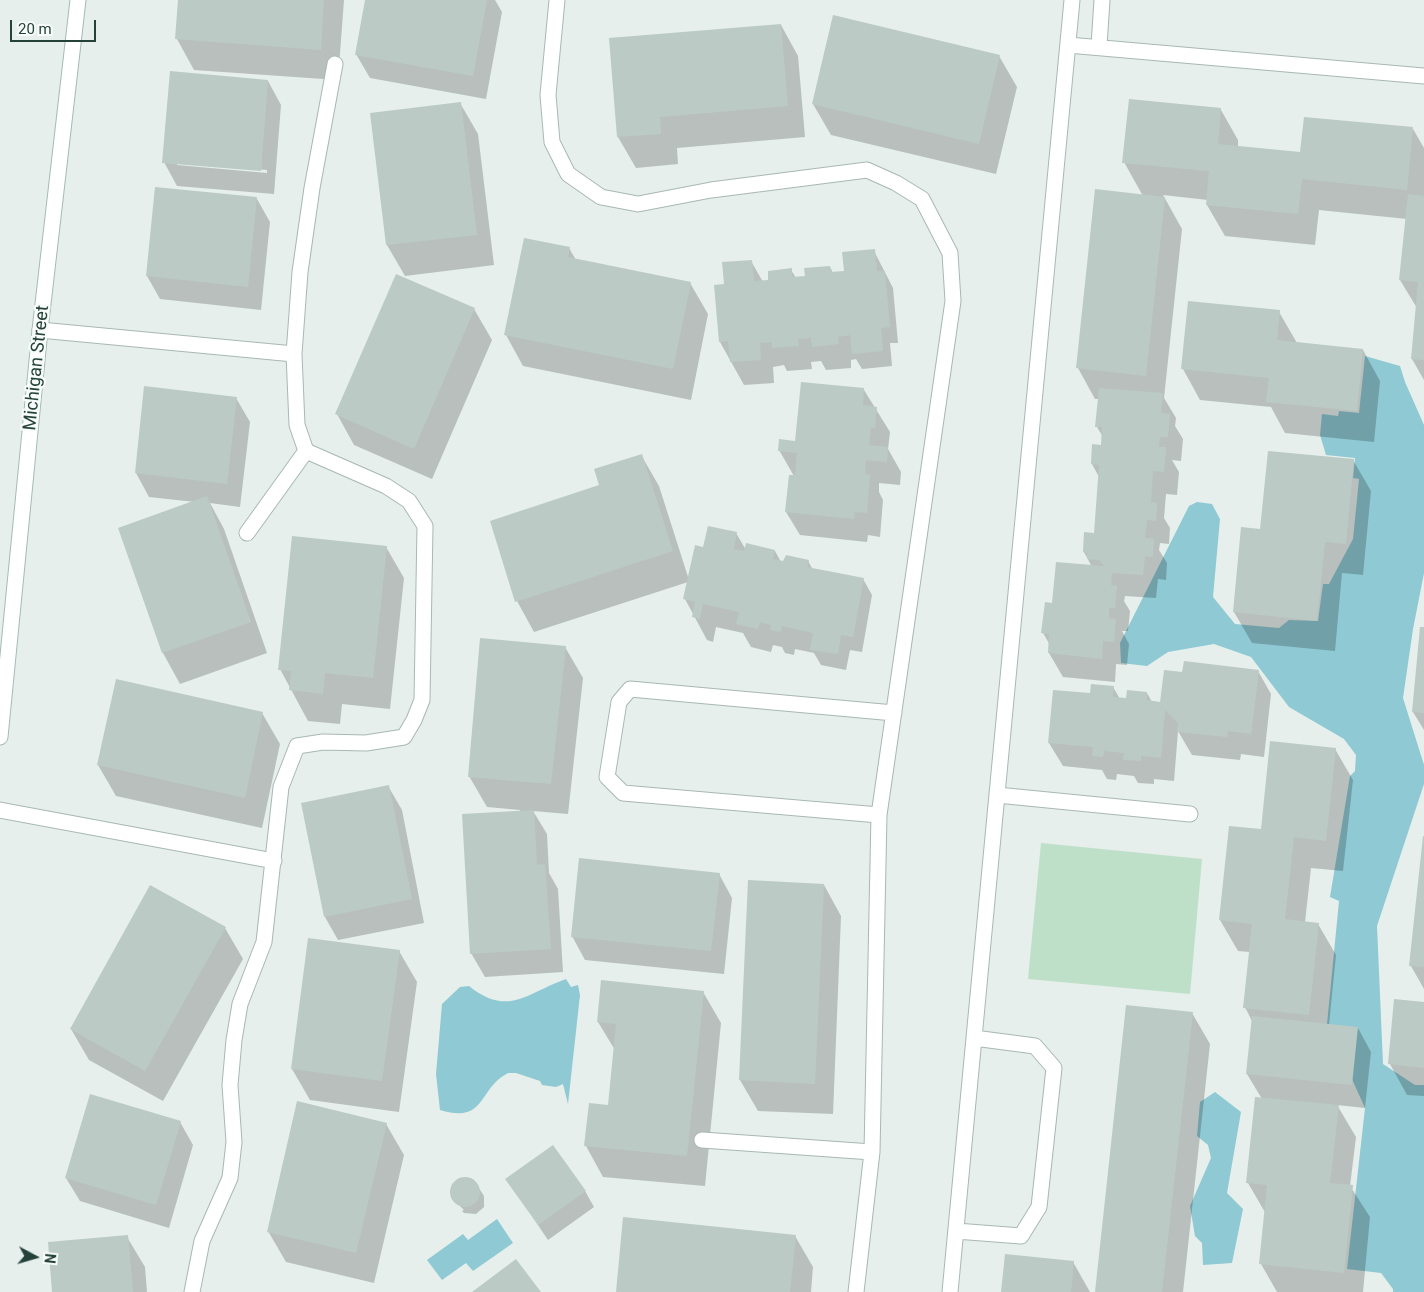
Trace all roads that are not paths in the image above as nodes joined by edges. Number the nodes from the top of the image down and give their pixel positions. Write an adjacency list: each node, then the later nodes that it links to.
1 (78, 0): 9 (street, Michigan Street)
2 (557, 0): 13 (street)
3 (1072, 0): 5 (street)
4 (1102, 0): 6 (street)
5 (1068, 44): 6 (street); 15 (street)
6 (1099, 46): 8 (street)
7 (335, 64): 10 (street)
8 (1424, 76)
9 (40, 330): 10 (street); 14 (street, Michigan Street)
10 (294, 354): 11 (street)
11 (306, 451): 12 (street); 19 (street)
12 (247, 533)
13 (894, 713): 18 (street); 18 (street)
14 (0, 737)
15 (997, 795): 17 (street); 20 (street)
16 (0, 810): 19 (street)
17 (1190, 814)
18 (880, 815): 22 (street)
19 (274, 861): 24 (street)
20 (974, 1038): 23 (street); 23 (street)
21 (702, 1140): 22 (street)
22 (872, 1152): 25 (street)
23 (956, 1231): 26 (street)
24 (192, 1292)
25 (856, 1292)
26 (950, 1292)

